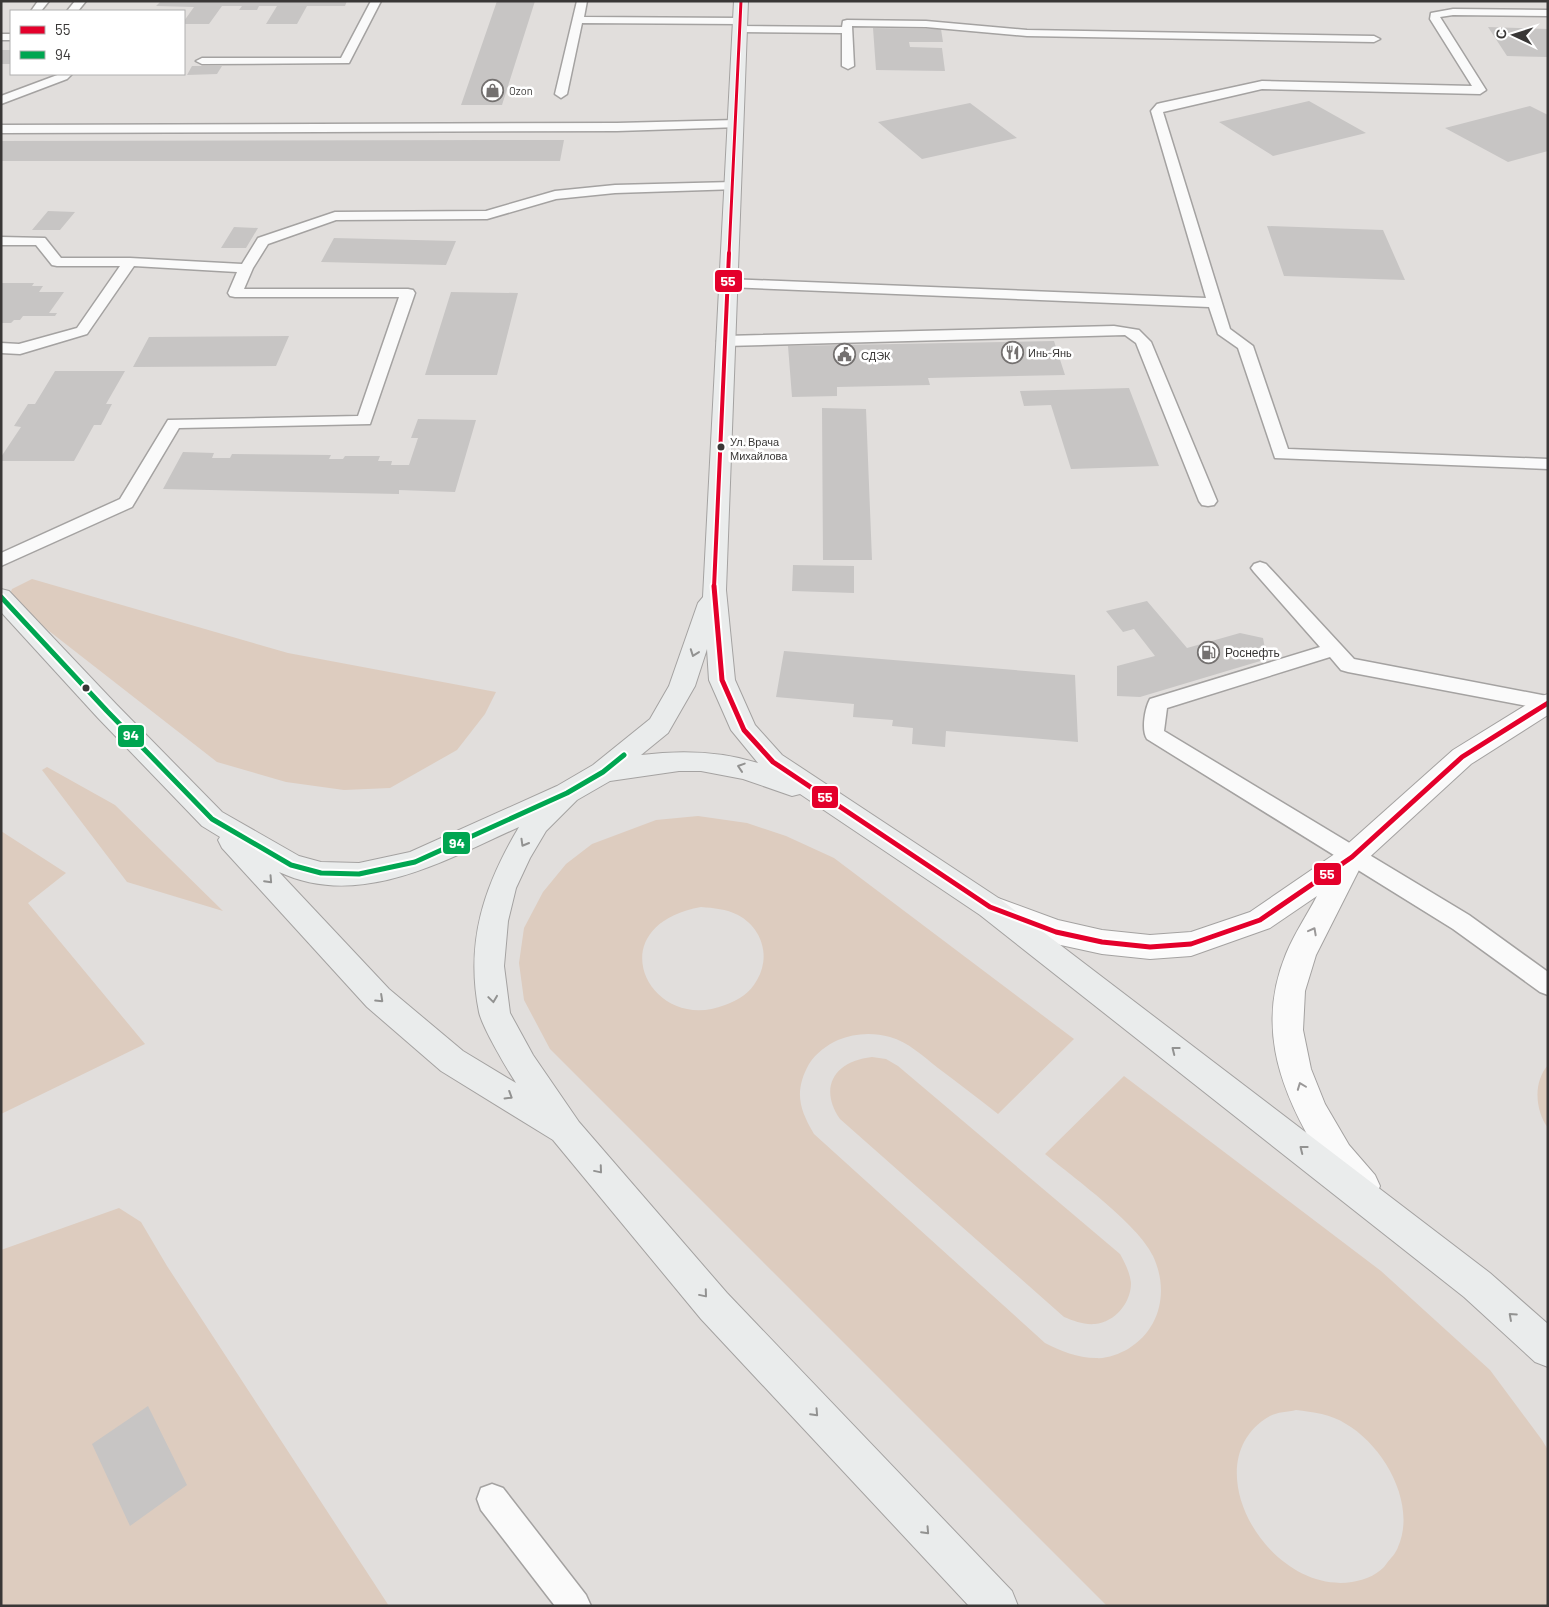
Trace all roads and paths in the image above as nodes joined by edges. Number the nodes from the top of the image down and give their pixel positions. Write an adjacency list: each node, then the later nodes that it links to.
1 (376, 1): 9 (lane)
2 (582, 1): 5 (lane)
3 (741, 1): 6 (main road)
4 (1548, 13): 21 (lane)
5 (578, 20): 6 (lane); 12 (lane)
6 (740, 25): 7 (lane); 14 (main road)
7 (847, 30): 8 (lane); 10 (lane)
8 (1374, 39)
9 (202, 61)
10 (848, 66)
11 (65, 75): 13 (lane)
12 (560, 94)
13 (1, 100)
14 (736, 124): 15 (lane); 16 (main road)
15 (1, 129)
16 (733, 186): 19 (lane); 20 (main road)
17 (1, 241): 18 (lane)
18 (130, 262): 19 (lane); 23 (lane)
19 (246, 268): 26 (lane)
20 (728, 283): 21 (lane); 22 (main road)
21 (1214, 303): 24 (lane)
22 (725, 341): 25 (lane); 28 (main road)
23 (1, 348)
24 (1548, 464)
25 (1208, 501)
26 (1, 560)
27 (1260, 568): 30 (lane)
28 (714, 590): 32 (main road, one-way to 32); 34 (main road)
29 (1, 597): 35 (main road)
30 (1334, 650): 31 (lane); 36 (lane)
31 (1547, 703): 36 (street)
32 (604, 772): 33 (main road); 34 (main road, one-way to 32)
33 (566, 793): 35 (main road); 39 (main road, one-way to 39)
34 (850, 812): 37 (main road)
35 (212, 819): 39 (main road, one-way to 39)
36 (1352, 858): 37 (street); 38 (lane); 40 (street, one-way to 36)
37 (990, 907): 40 (main road, one-way to 37)
38 (1548, 985)
39 (567, 1133): 44 (main road, one-way to 44)
40 (1386, 1213): 41 (main road, one-way to 40)
41 (1548, 1349)
42 (492, 1499): 43 (lane)
43 (574, 1606)
44 (998, 1606)

